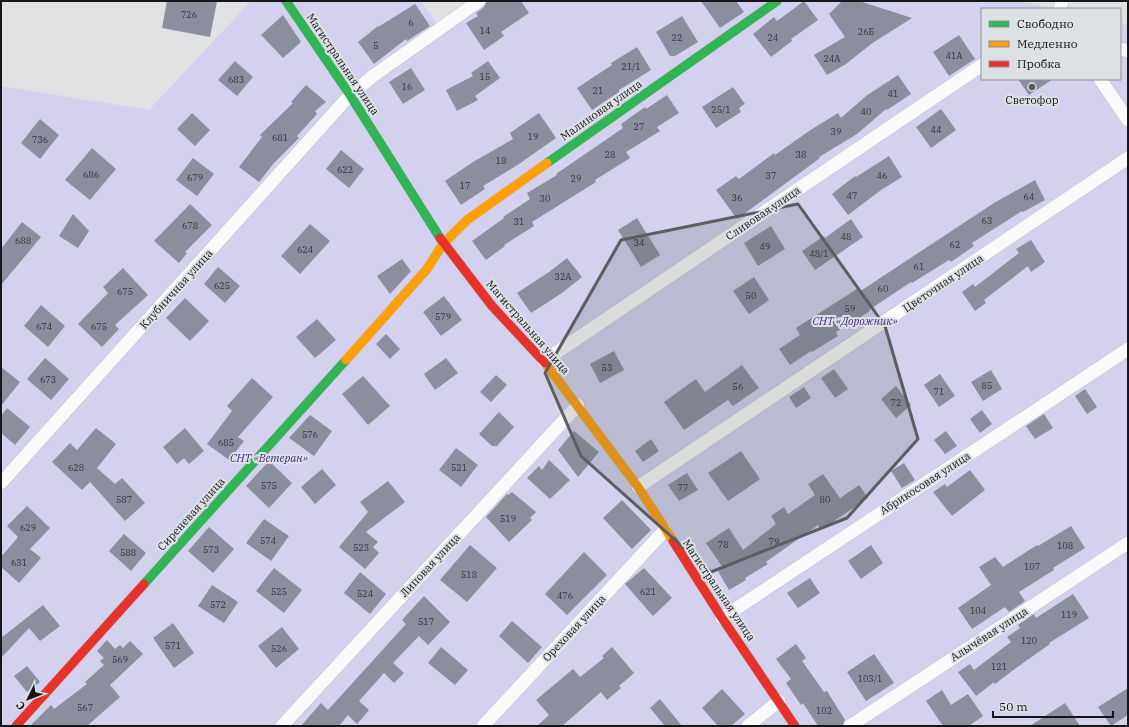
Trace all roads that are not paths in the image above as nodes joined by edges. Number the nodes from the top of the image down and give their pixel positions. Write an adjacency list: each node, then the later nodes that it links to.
1 (286, 1): 6 (street, Магистральная улица)
2 (479, 1): 6 (street, Клубничная улица)
3 (777, 1): 9 (street, Малиновая улица)
4 (981, 66): 11 (street, Сливовая улица)
5 (1101, 80): 7 (street)
6 (350, 95): 9 (street, Магистральная улица); 13 (street, Клубничная улица)
7 (1128, 120)
8 (1128, 158): 14 (street, Цветочная улица)
9 (444, 244): 11 (street, Магистральная улица); 19 (street, Сиреневая улица)
10 (1128, 349): 17 (street, Абрикосовая улица)
11 (544, 361): 12 (street, Магистральная улица)
12 (578, 405): 14 (street, Магистральная улица); 20 (street, Липовая улица)
13 (1, 483)
14 (638, 487): 15 (street, Магистральная улица)
15 (665, 530): 17 (street, Магистральная улица); 21 (street, Ореховая улица)
16 (1128, 543): 24 (street, Алычёвая улица)
17 (722, 618): 18 (street, Магистральная улица)
18 (779, 701): 22 (street); 23 (street, Магистральная улица)
19 (16, 726)
20 (282, 726)
21 (483, 726)
22 (748, 726)
23 (795, 726)
24 (850, 726)

